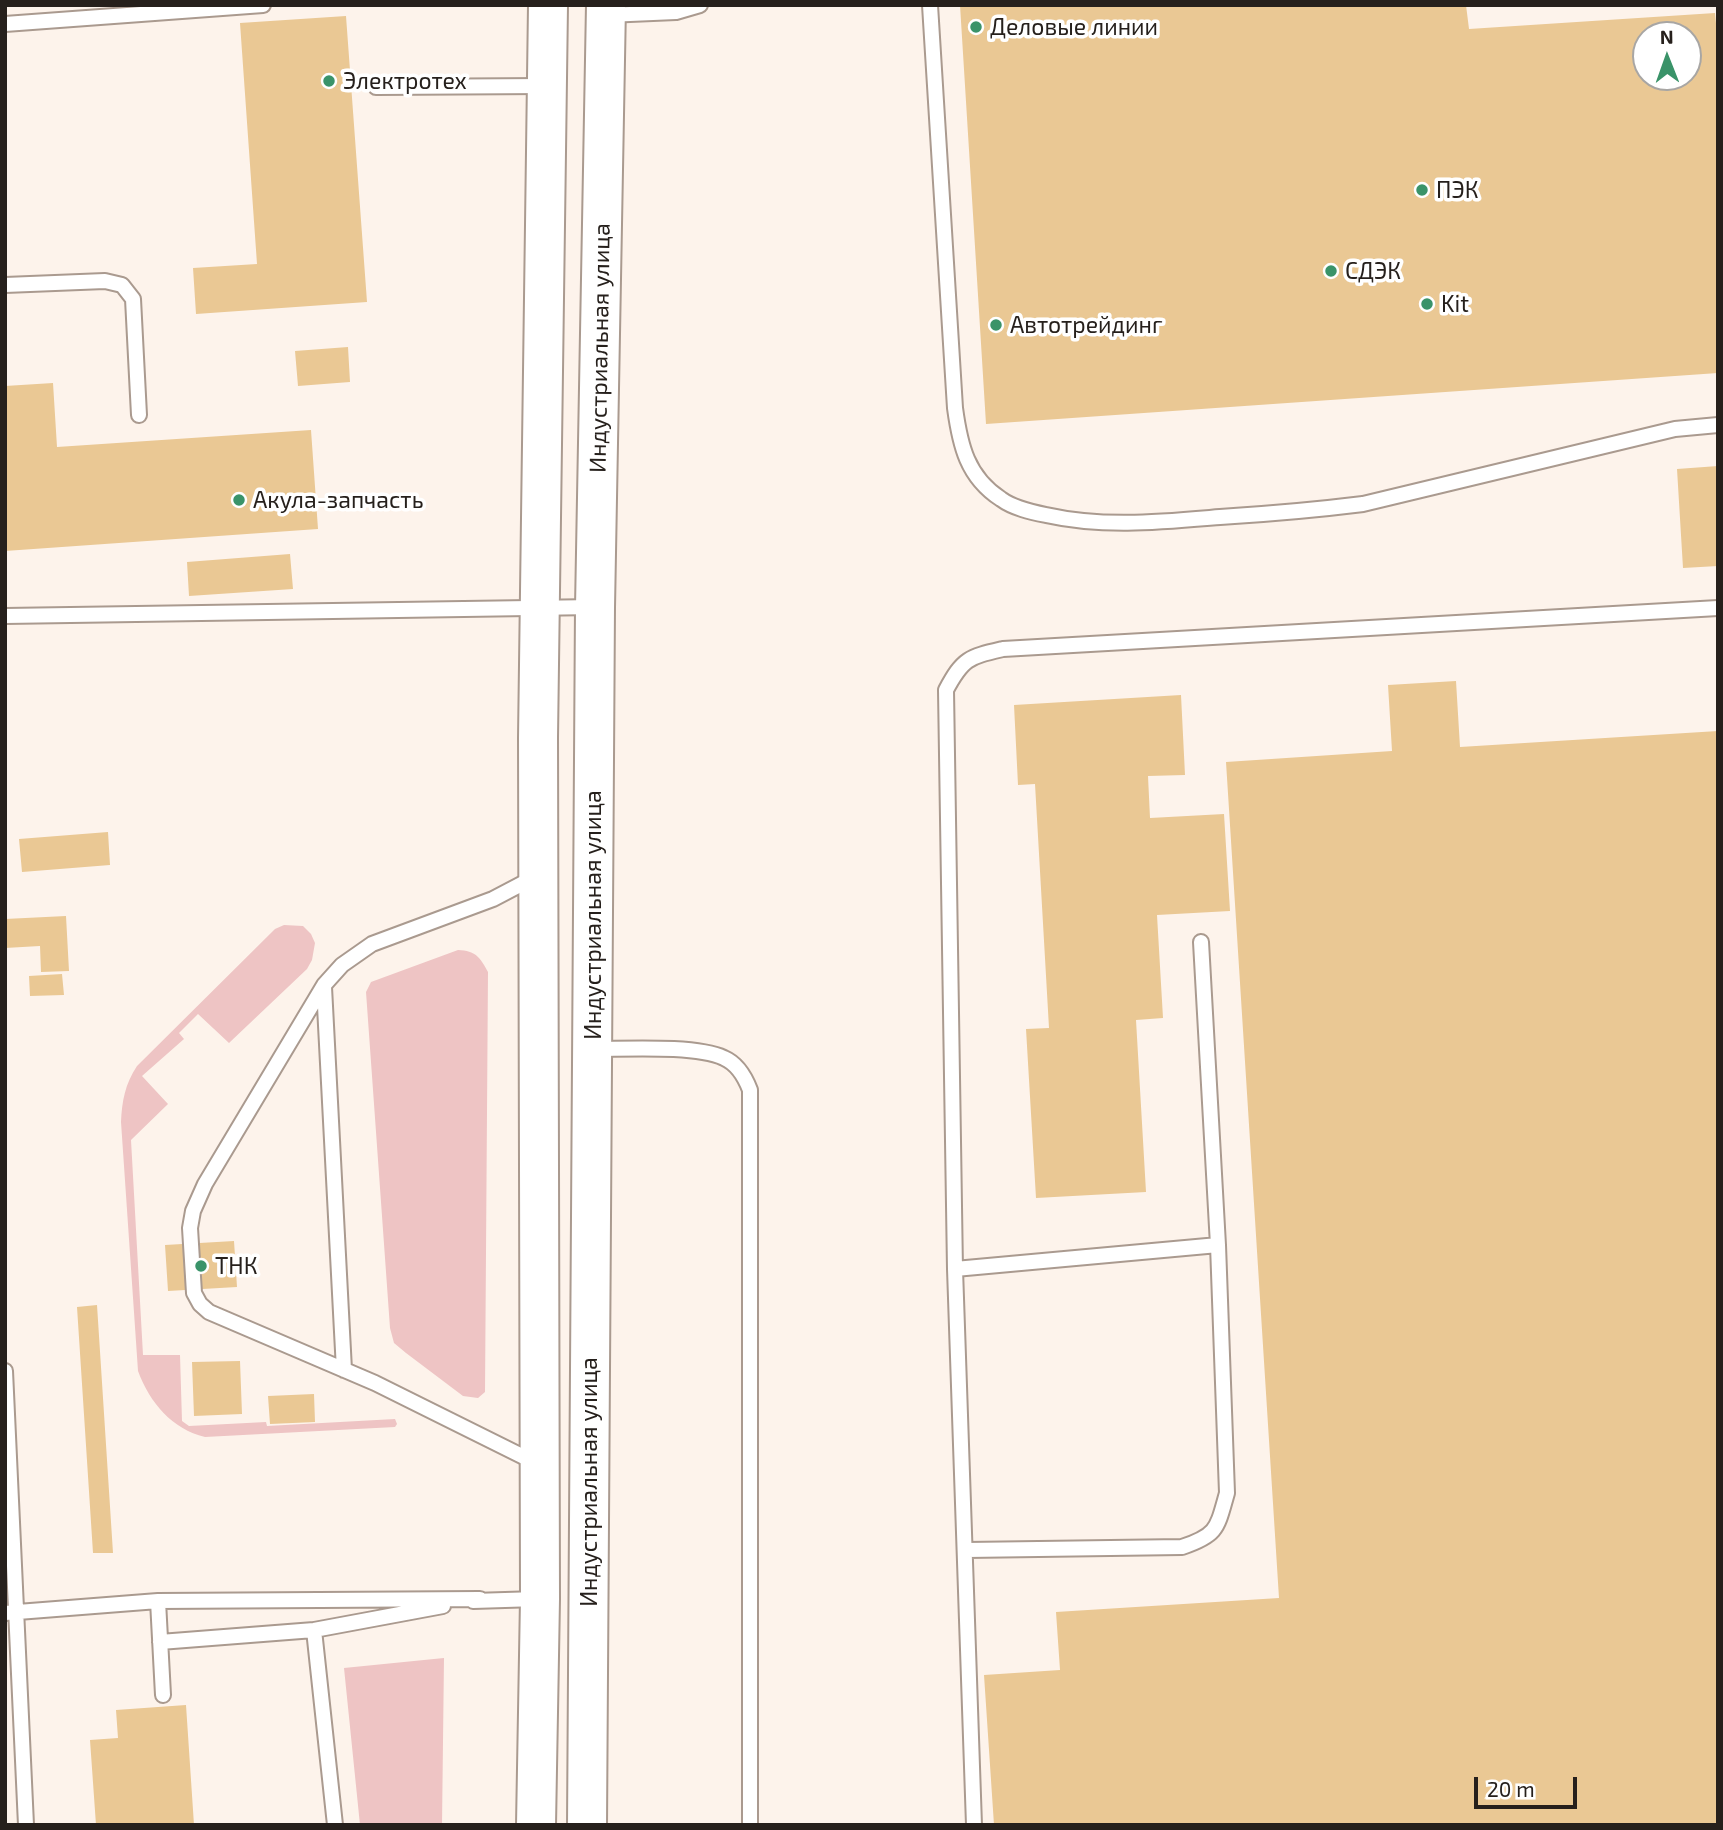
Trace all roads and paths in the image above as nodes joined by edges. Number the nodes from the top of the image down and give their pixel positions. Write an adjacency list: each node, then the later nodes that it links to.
1 (262, 5): 6 (lane)
2 (548, 5): 7 (main road)
3 (700, 5): 5 (lane)
4 (930, 5): 11 (lane)
5 (606, 10): 12 (main road, Индустриальная улица)
6 (5, 23)
7 (547, 86): 8 (lane); 13 (main road)
8 (376, 87)
9 (5, 285): 10 (lane)
10 (139, 415)
11 (1718, 425)
12 (595, 607): 13 (lane); 19 (main road, Индустриальная улица)
13 (540, 608): 15 (lane); 16 (main road)
14 (1718, 608): 21 (lane)
15 (5, 615)
16 (538, 875): 18 (lane); 24 (main road)
17 (1201, 942): 20 (lane)
18 (324, 985): 22 (lane); 22 (lane)
19 (592, 1048): 36 (main road, Индустриальная улица); 37 (lane)
20 (1217, 1245): 21 (lane); 25 (lane)
21 (955, 1269): 25 (lane)
22 (344, 1370): 24 (lane)
23 (5, 1371): 29 (lane)
24 (540, 1465): 26 (main road)
25 (967, 1550): 38 (lane)
26 (540, 1599): 27 (lane); 35 (main road)
27 (480, 1600): 28 (lane); 30 (lane)
28 (158, 1601): 29 (lane); 31 (lane)
29 (11, 1613): 33 (lane)
30 (314, 1630): 31 (lane); 34 (lane)
31 (160, 1642): 32 (lane)
32 (163, 1695)
33 (26, 1825)
34 (335, 1825)
35 (536, 1825)
36 (587, 1825)
37 (750, 1825)
38 (974, 1825)

